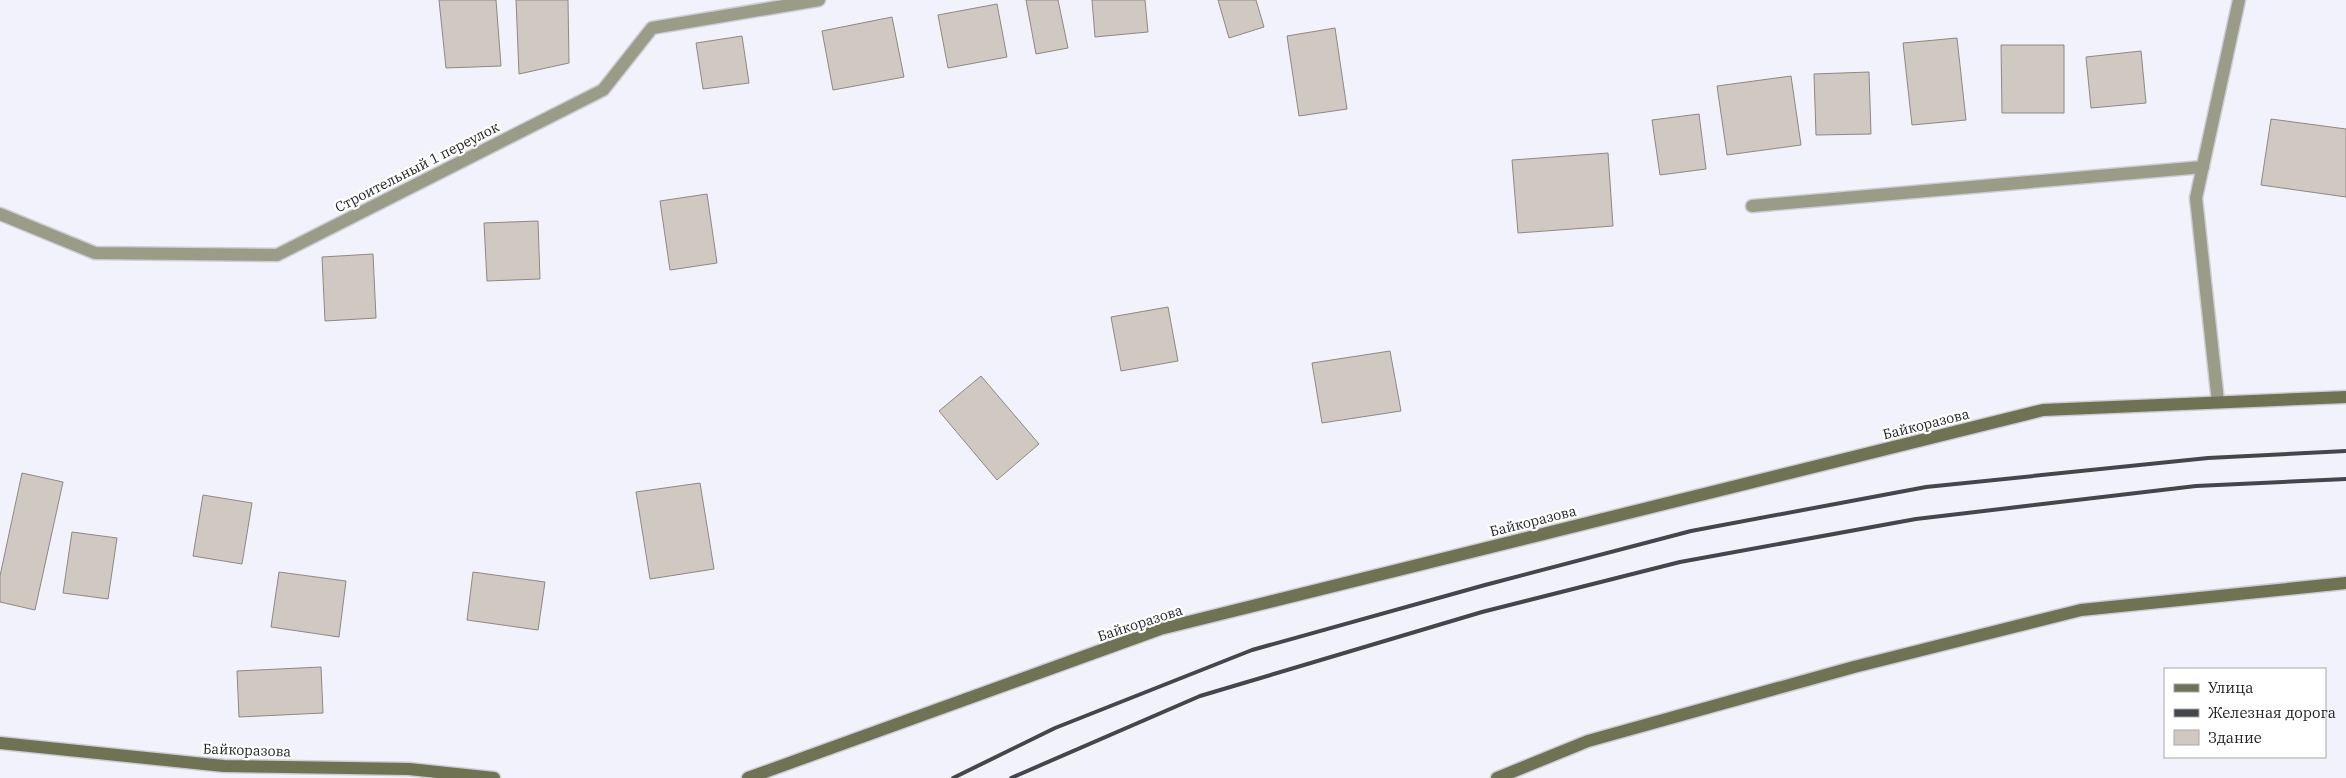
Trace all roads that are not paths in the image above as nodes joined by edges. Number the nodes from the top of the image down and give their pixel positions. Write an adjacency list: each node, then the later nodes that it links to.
1 (816, 0): 5 (street, Строительный 1 переулок)
2 (2239, 0): 3 (street)
3 (2202, 167): 4 (street); 7 (street)
4 (1752, 206)
5 (0, 214)
6 (2346, 397): 7 (street, Байкоразова)
7 (2218, 402): 11 (street, Байкоразова)
8 (2346, 583): 12 (street)
9 (0, 743): 10 (street, Байкоразова)
10 (494, 778)
11 (748, 778)
12 (1496, 778)

